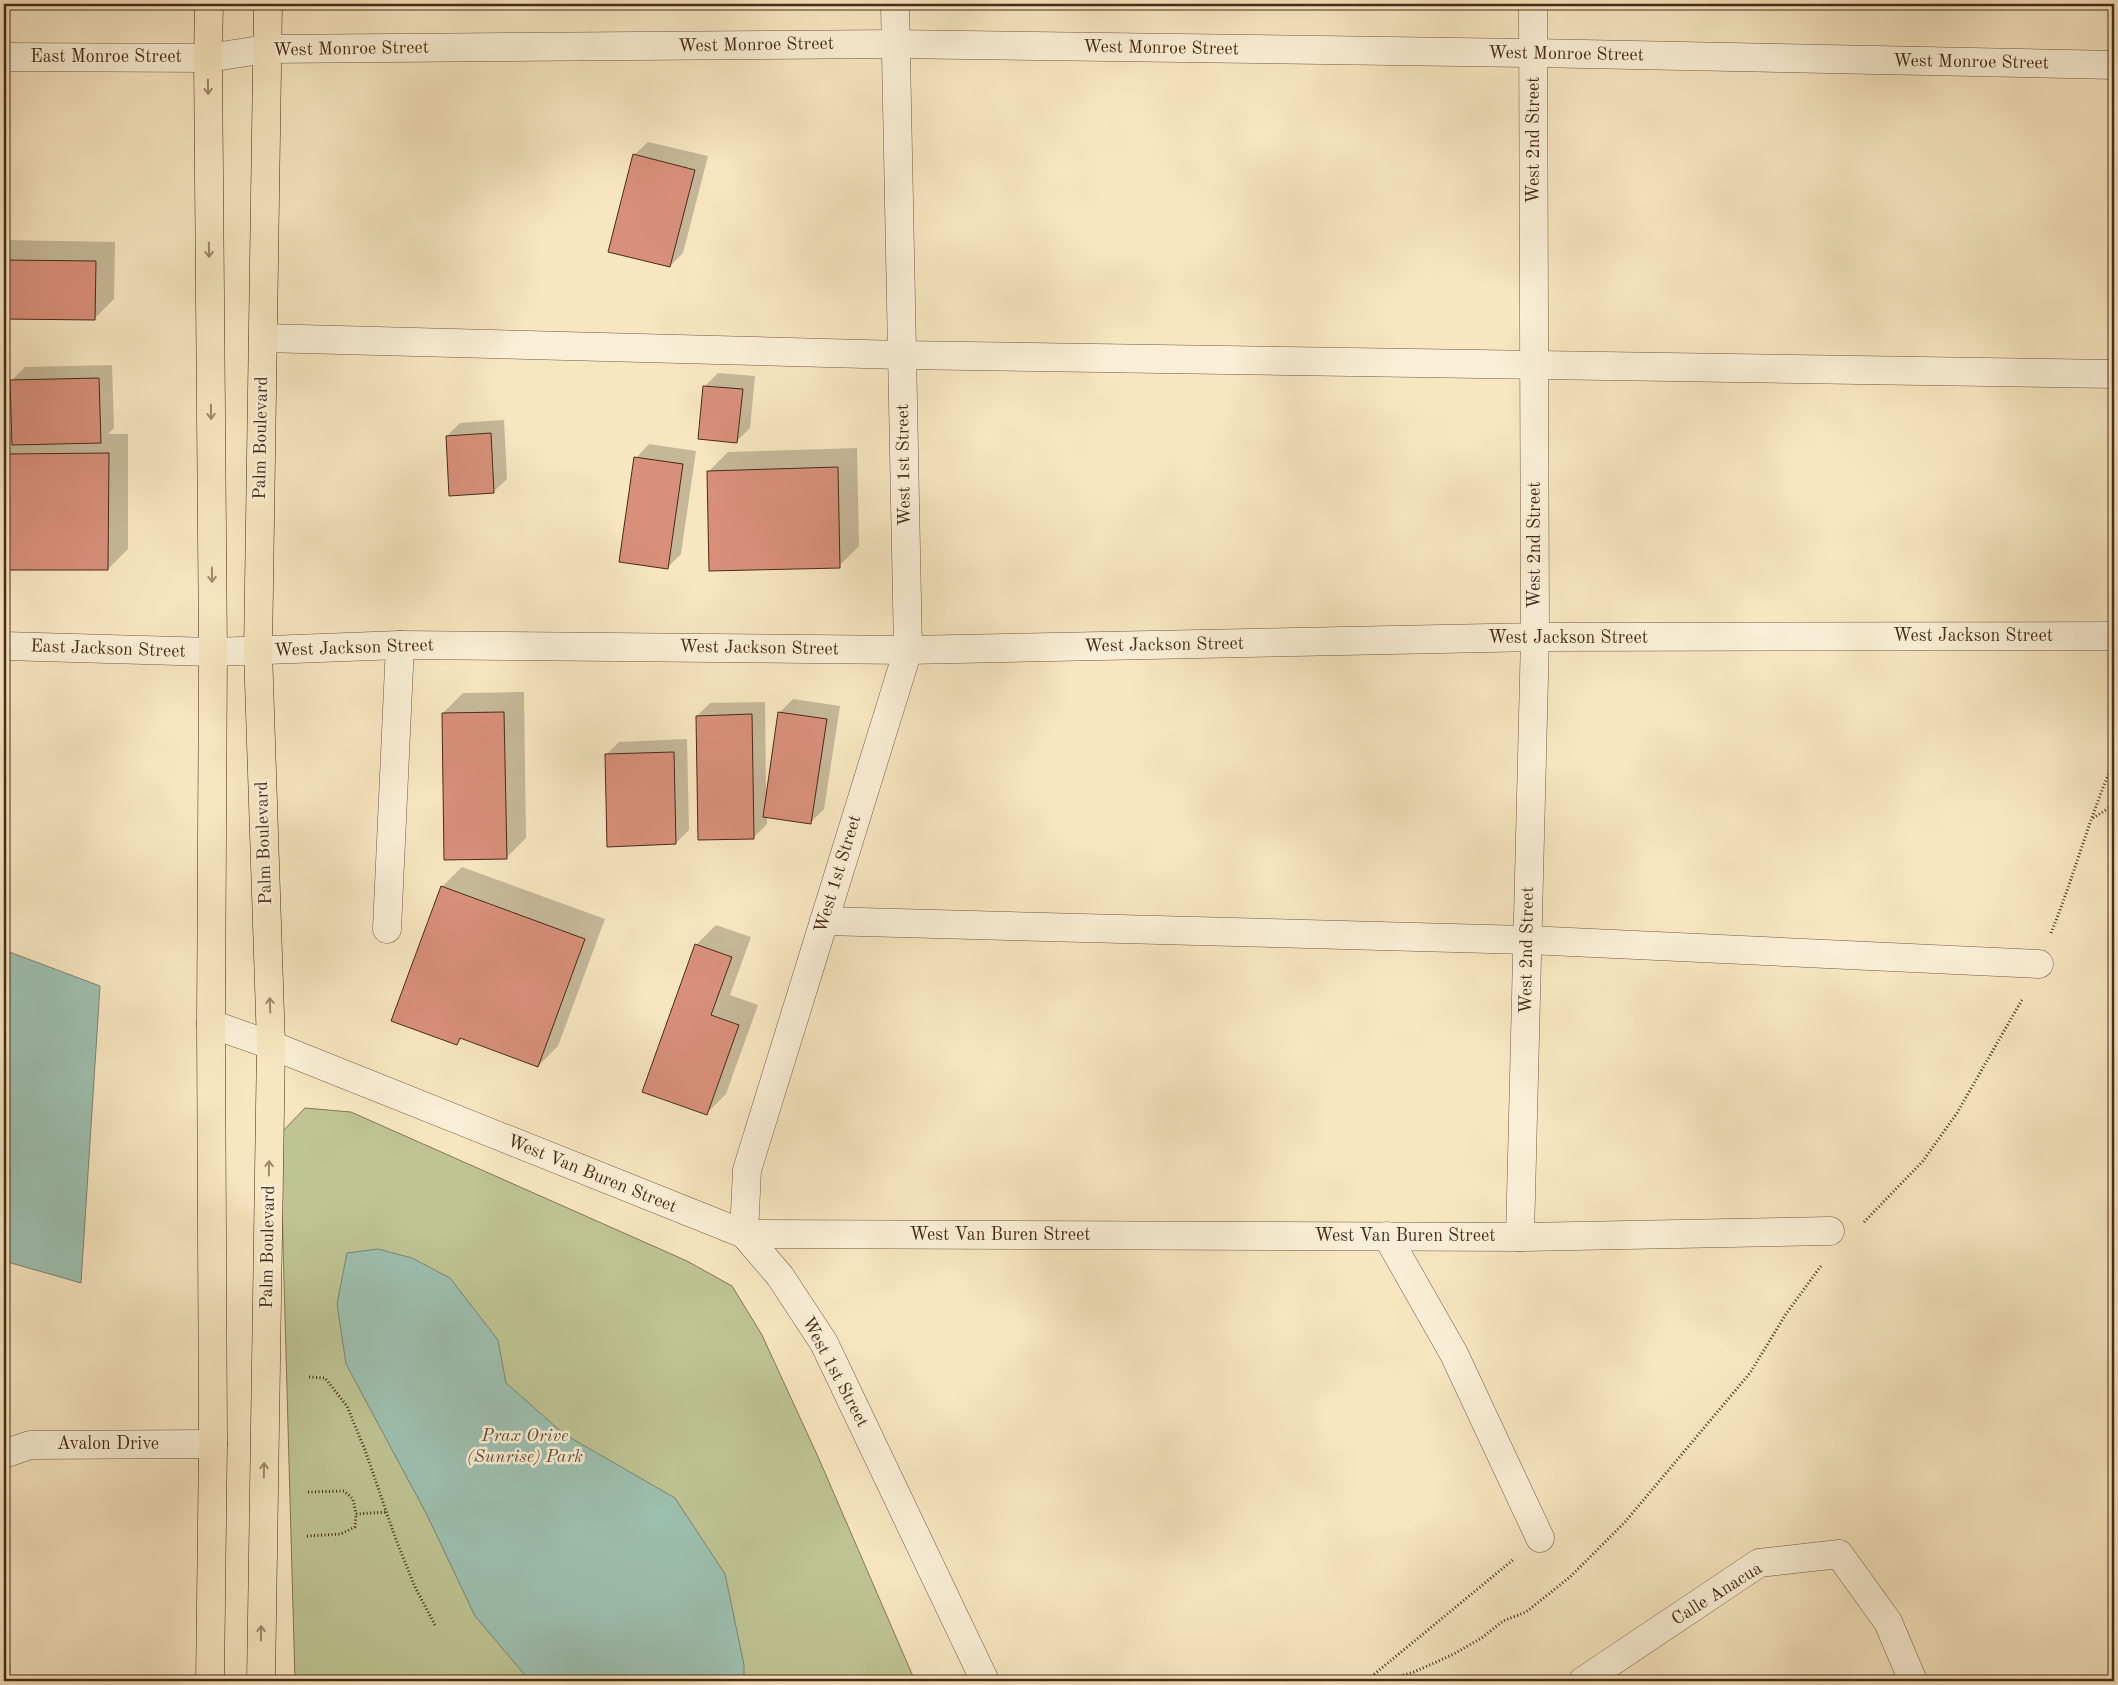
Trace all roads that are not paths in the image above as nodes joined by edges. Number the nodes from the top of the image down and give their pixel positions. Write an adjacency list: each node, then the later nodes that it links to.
1 (209, 4): 9 (main road)
2 (268, 4): 6 (main road, Palm Boulevard)
3 (895, 4): 5 (street, West 1st Street)
4 (1534, 4): 7 (street, West 2nd Street)
5 (894, 44): 6 (street, West Monroe Street); 7 (street, West Monroe Street); 12 (street, West 1st Street)
6 (267, 49): 9 (street, West Monroe Street); 11 (main road, Palm Boulevard)
7 (1534, 53): 10 (street, West Monroe Street); 13 (street, West 2nd Street)
8 (4, 57): 9 (street, East Monroe Street)
9 (208, 58): 21 (main road, one-way to 21)
10 (2114, 65)
11 (262, 338): 12 (street); 20 (main road, Palm Boulevard)
12 (901, 355): 13 (street); 19 (street, West 1st Street)
13 (1534, 365): 14 (street); 16 (street, West 2nd Street)
14 (2114, 374)
15 (2114, 636): 16 (street, West Jackson Street)
16 (1535, 637): 19 (street, West Jackson Street); 24 (street, West 2nd Street)
17 (400, 645): 19 (street, West Jackson Street); 20 (street, West Jackson Street); 23 (street)
18 (4, 646): 21 (street, East Jackson Street)
19 (908, 650): 22 (street, West 1st Street)
20 (258, 651): 21 (street, West Jackson Street); 27 (main road, Palm Boulevard, one-way to 20)
21 (213, 652): 26 (main road)
22 (824, 921): 24 (street); 29 (street, West 1st Street)
23 (387, 929)
24 (1528, 940): 25 (street); 31 (street, West 2nd Street)
25 (2039, 964)
26 (211, 1024): 27 (street, West Van Buren Street); 33 (main road)
27 (271, 1045): 29 (street, West Van Buren Street); 39 (main road, Palm Boulevard, one-way to 27)
28 (1830, 1231): 31 (street, West Van Buren Street)
29 (744, 1234): 30 (street, West Van Buren Street); 37 (street, West 1st Street)
30 (1387, 1236): 31 (street, West Van Buren Street); 36 (street)
31 (1520, 1237)
32 (4, 1435): 34 (street)
33 (213, 1444): 34 (street, Avalon Drive); 38 (main road)
34 (30, 1445): 35 (street, Avalon Drive)
35 (4, 1454)
36 (1540, 1538)
37 (984, 1679)
38 (210, 1681)
39 (261, 1681)
40 (1583, 1681): 41 (street, Calle Anacua)
41 (1914, 1681)

